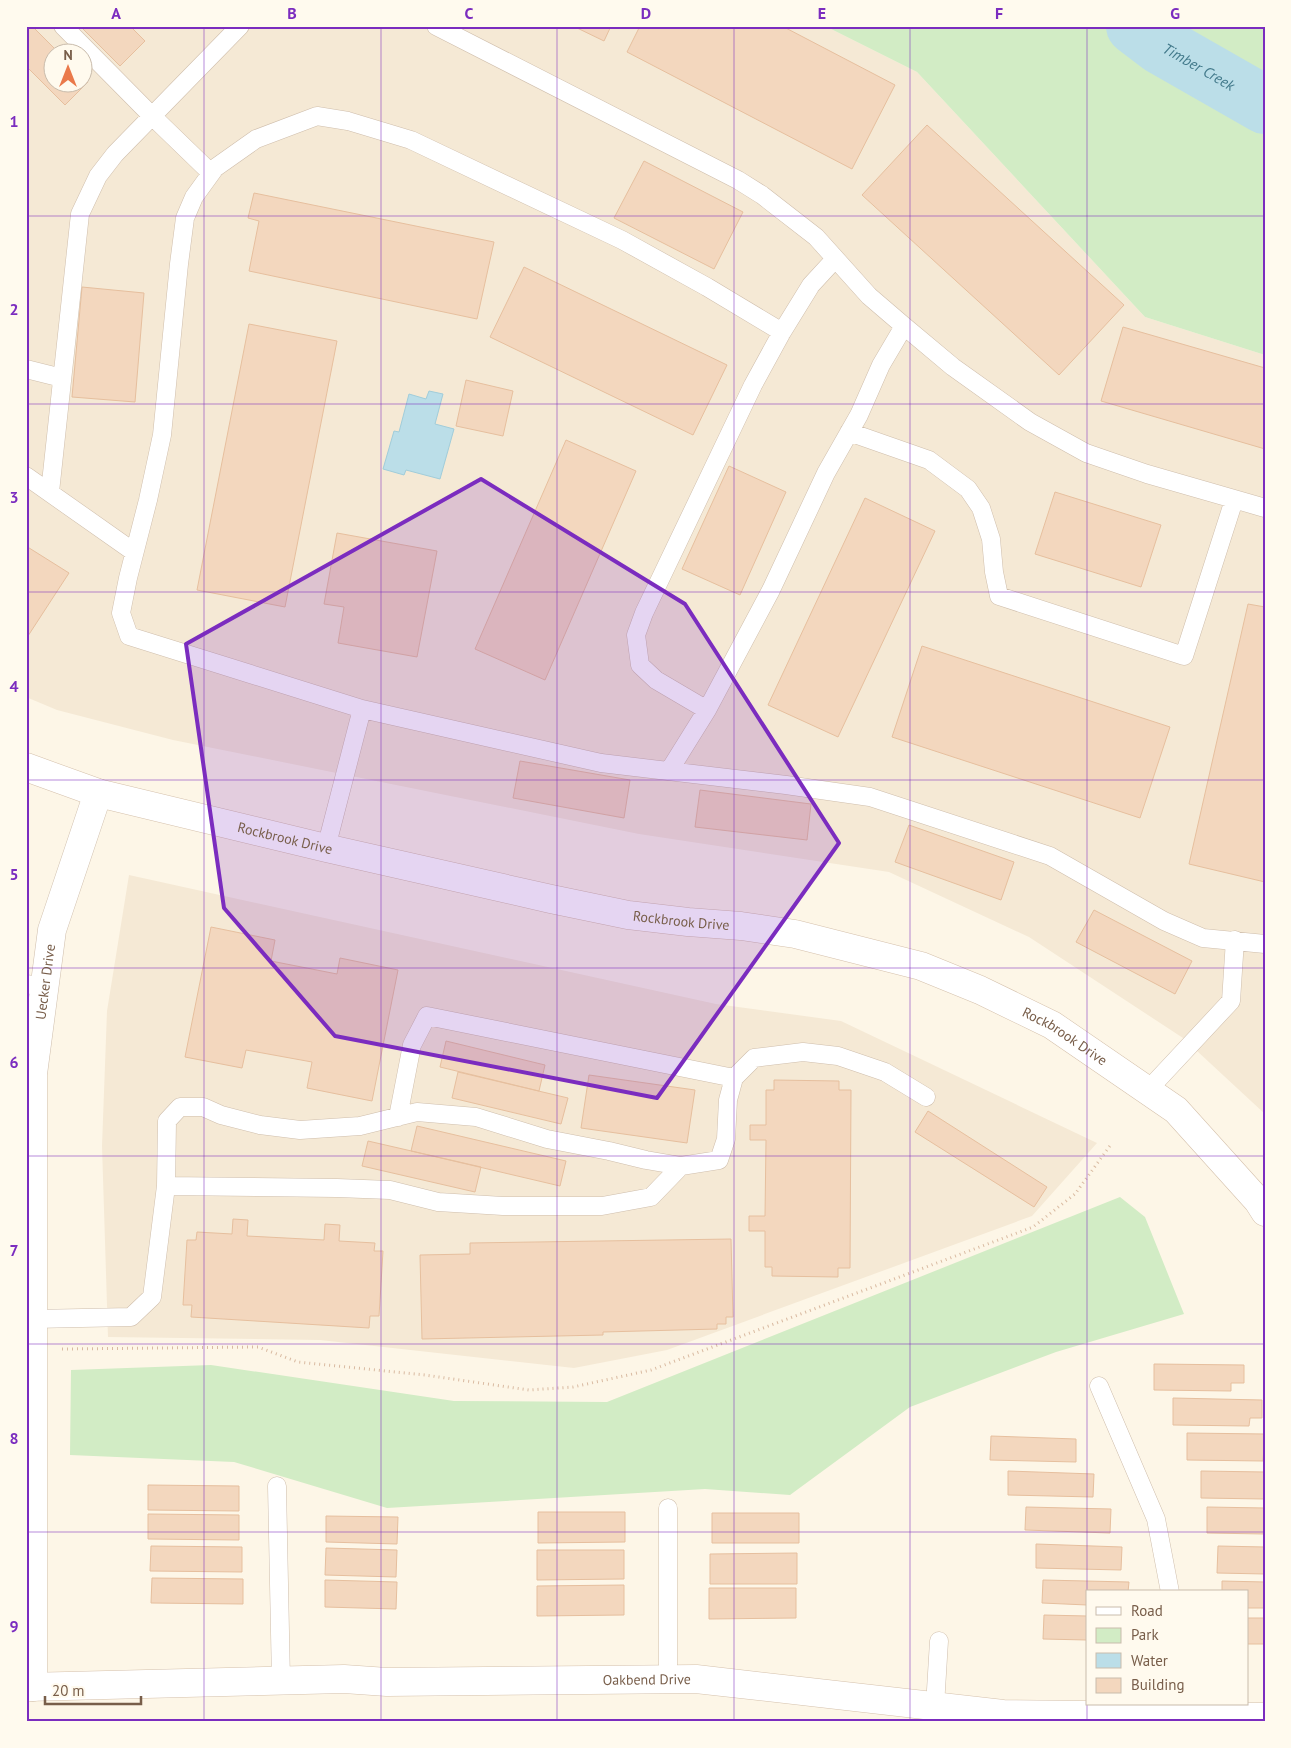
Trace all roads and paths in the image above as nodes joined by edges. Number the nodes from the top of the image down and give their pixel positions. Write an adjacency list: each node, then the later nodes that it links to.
1 (63, 26): 4 (lane)
2 (240, 26): 4 (lane)
3 (436, 26): 6 (lane)
4 (151, 115): 5 (lane); 10 (lane)
5 (211, 174): 8 (lane); 16 (lane)
6 (835, 259): 7 (lane); 8 (lane)
7 (904, 326): 11 (lane); 14 (lane)
8 (782, 332): 18 (lane)
9 (26, 369): 10 (lane)
10 (62, 378): 13 (lane)
11 (849, 432): 14 (lane); 18 (lane)
12 (26, 476): 13 (lane)
13 (50, 492): 16 (lane)
14 (1234, 500): 15 (lane)
15 (1265, 508)
16 (134, 552): 17 (lane)
17 (362, 709): 20 (lane); 22 (lane)
18 (707, 710): 20 (lane)
19 (26, 766): 21 (street, Rockbrook Drive)
20 (669, 771): 23 (lane)
21 (98, 793): 22 (street, Rockbrook Drive); 25 (street, Uecker Drive)
22 (326, 848): 27 (street, Rockbrook Drive)
23 (1235, 940): 24 (lane); 27 (lane)
24 (1265, 944)
25 (35, 986): 34 (street, Uecker Drive)
26 (734, 1078): 28 (lane); 29 (lane); 31 (lane)
27 (1147, 1091): 33 (street, Rockbrook Drive)
28 (926, 1096)
29 (398, 1117): 31 (lane); 32 (lane)
30 (1112, 1143): 35 (path)
31 (681, 1166): 32 (lane)
32 (166, 1186): 34 (lane)
33 (1265, 1212)
34 (33, 1319): 35 (street, Uecker Drive)
35 (33, 1351): 43 (street, Uecker Drive)
36 (1099, 1386): 39 (lane)
37 (277, 1486): 41 (lane)
38 (668, 1508): 42 (lane)
39 (1170, 1590)
40 (939, 1641): 44 (lane)
41 (281, 1680): 42 (street, Oakbend Drive); 43 (street, Oakbend Drive)
42 (668, 1680): 44 (street, Oakbend Drive)
43 (30, 1687)
44 (935, 1706): 45 (street, Oakbend Drive)
45 (1182, 1710): 46 (street, Oakbend Drive)
46 (1265, 1717)

